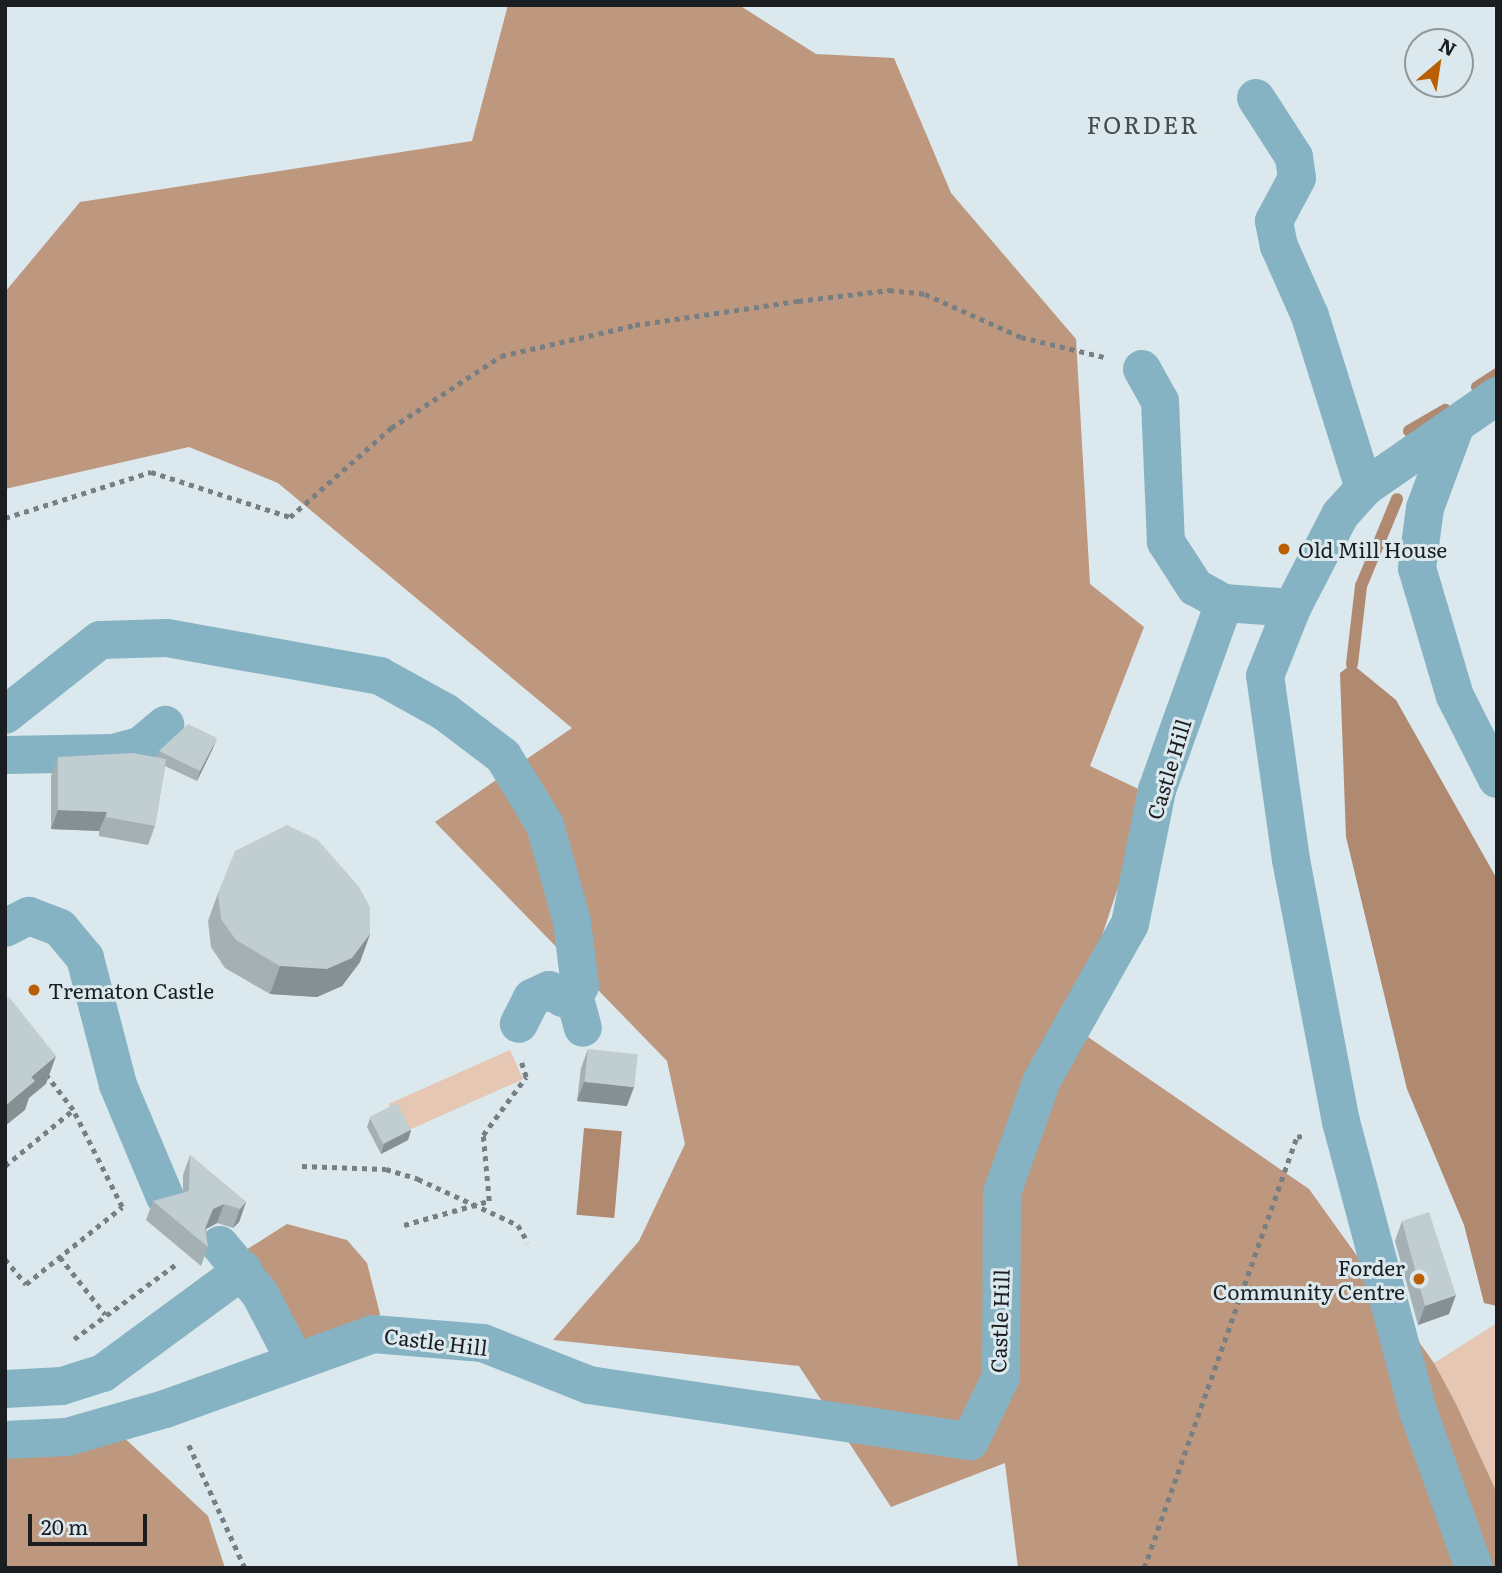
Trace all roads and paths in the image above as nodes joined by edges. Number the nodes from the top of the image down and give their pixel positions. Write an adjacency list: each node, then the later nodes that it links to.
1 (1256, 98): 5 (street)
2 (1142, 369): 6 (path); 7 (street)
3 (1497, 396): 4 (street)
4 (1454, 430): 5 (street); 12 (street)
5 (1364, 488): 8 (street)
6 (5, 518)
7 (1224, 603): 8 (street); 31 (street, Castle Hill)
8 (1292, 608): 19 (street)
9 (5, 715): 14 (street)
10 (165, 725): 11 (street)
11 (5, 755)
12 (1497, 779)
13 (5, 928): 22 (street)
14 (573, 991): 15 (street); 16 (street)
15 (519, 1024): 23 (path)
16 (583, 1027)
17 (37, 1063): 18 (path)
18 (73, 1110): 21 (path); 26 (path)
19 (1341, 1122): 36 (path); 37 (street)
20 (302, 1166): 23 (path)
21 (5, 1167)
22 (166, 1197)
23 (471, 1206): 24 (path); 25 (path)
24 (404, 1224)
25 (528, 1242)
26 (60, 1257): 27 (path); 29 (path)
27 (5, 1259)
28 (176, 1265): 29 (path)
29 (105, 1314): 30 (path)
30 (132, 1353): 31 (street); 32 (street)
31 (294, 1359): 33 (street, Castle Hill)
32 (5, 1389)
33 (5, 1440)
34 (189, 1445): 35 (path)
35 (245, 1568)
36 (1144, 1568)
37 (1474, 1568)

